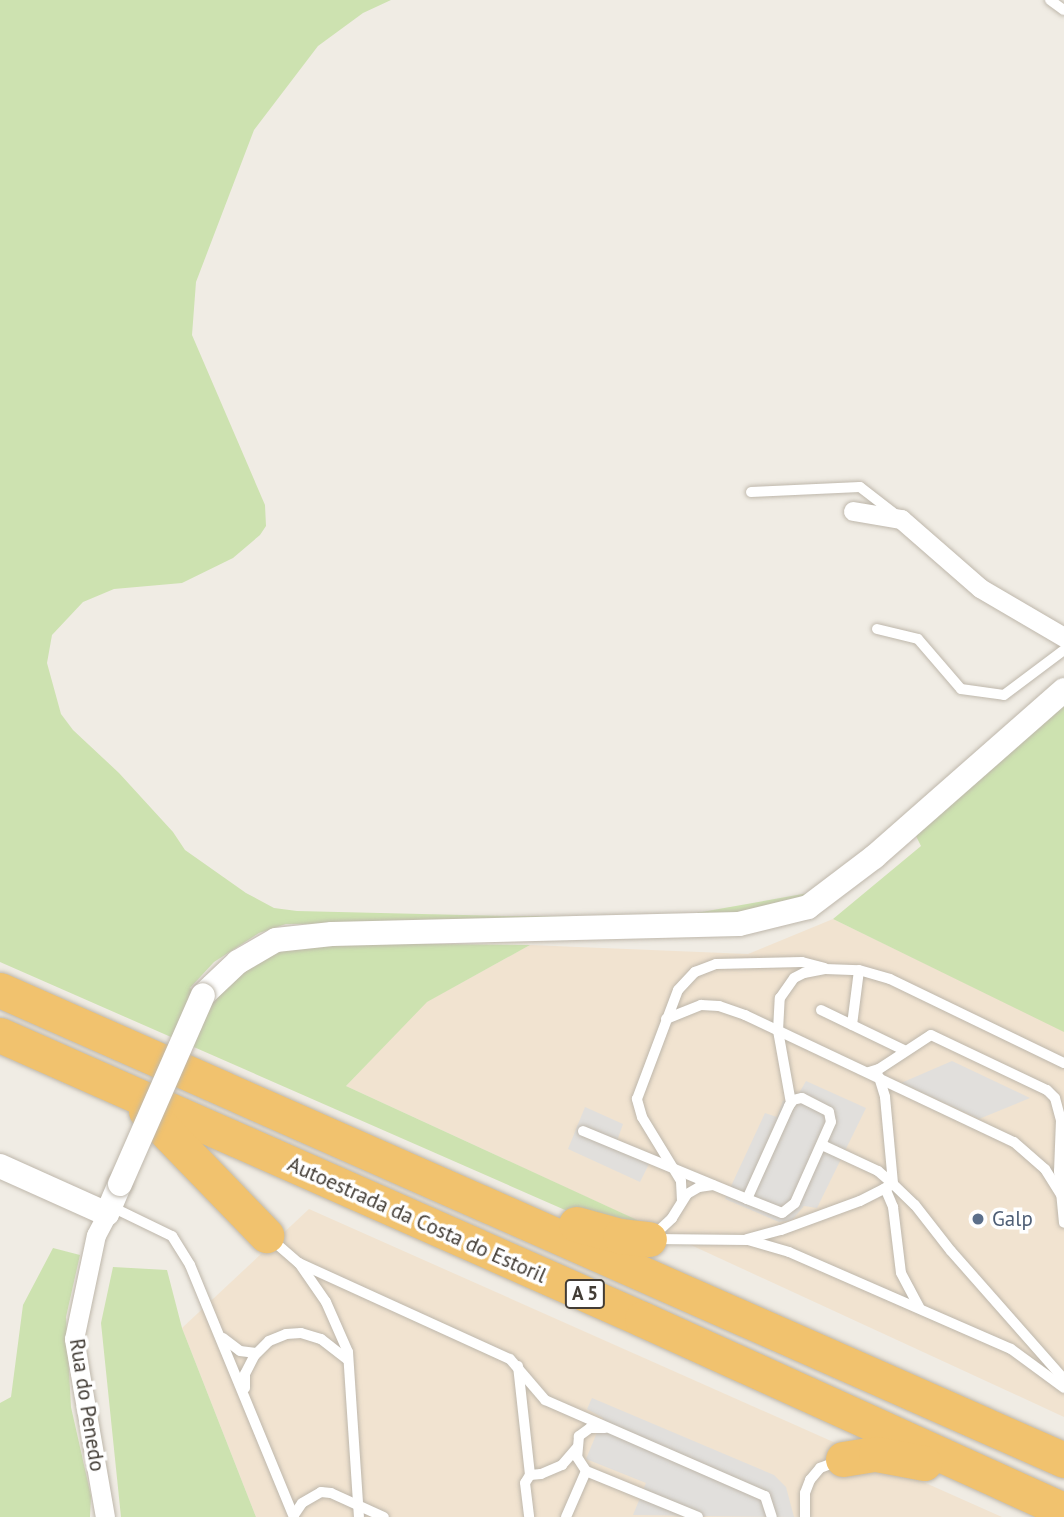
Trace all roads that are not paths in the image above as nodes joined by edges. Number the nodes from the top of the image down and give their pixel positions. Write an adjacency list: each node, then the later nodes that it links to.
1 (1051, 0): 2 (lane)
2 (1064, 10)
3 (751, 492): 5 (lane)
4 (853, 511): 5 (street)
5 (901, 519): 7 (street)
6 (877, 629): 8 (lane)
7 (1064, 637)
8 (1064, 650)
9 (1064, 690): 34 (street, bridge)
10 (825, 969): 11 (lane); 14 (lane); 16 (lane)
11 (859, 970): 15 (lane); 19 (lane)
12 (0, 990): 31 (highway, Autoestrada da Costa do Estoril / A 5)
13 (821, 1010): 15 (lane)
14 (666, 1018): 16 (lane); 28 (lane)
15 (852, 1025): 18 (lane)
16 (778, 1031): 20 (lane); 23 (lane)
17 (0, 1035): 22 (highway, Autoestrada da Costa do Estoril / A 5)
18 (904, 1050): 20 (lane); 26 (lane)
19 (1064, 1063)
20 (868, 1072): 21 (lane)
21 (879, 1077): 30 (lane); 32 (lane)
22 (129, 1094): 37 (highway); 55 (highway, Autoestrada da Costa do Estoril / A 5)
23 (791, 1103): 25 (lane); 33 (lane)
24 (583, 1131): 28 (lane)
25 (822, 1145): 30 (lane); 33 (lane)
26 (1061, 1165): 32 (lane)
27 (0, 1166): 34 (street)
28 (674, 1167): 29 (lane); 35 (lane)
29 (713, 1185): 33 (lane); 35 (lane)
30 (889, 1186): 39 (lane); 41 (lane); 46 (lane)
31 (468, 1194): 38 (highway); 52 (highway, Autoestrada da Costa do Estoril / A 5)
32 (1061, 1195): 36 (lane)
33 (747, 1199)
34 (112, 1201): 42 (lane); 58 (street, Rua do Penedo)
35 (682, 1201): 38 (lane)
36 (1064, 1223)
37 (266, 1235): 40 (lane)
38 (649, 1239): 39 (lane)
39 (741, 1240): 41 (lane)
40 (299, 1263): 44 (lane); 45 (lane)
41 (920, 1308): 47 (lane)
42 (215, 1326): 43 (lane); 48 (lane)
43 (256, 1353): 44 (lane); 48 (lane)
44 (348, 1360): 56 (lane)
45 (518, 1366): 49 (lane); 54 (lane)
46 (1064, 1379)
47 (1064, 1388)
48 (246, 1396): 57 (lane)
49 (613, 1428): 50 (lane); 64 (lane)
50 (577, 1448): 53 (lane); 54 (lane)
51 (844, 1459): 55 (highway); 65 (lane)
52 (1064, 1460)
53 (586, 1471): 62 (lane); 63 (lane)
54 (530, 1475): 61 (lane)
55 (1051, 1505)
56 (359, 1506): 57 (lane); 59 (lane); 60 (lane)
57 (294, 1516)
58 (105, 1517)
59 (359, 1517)
60 (384, 1517)
61 (529, 1517)
62 (566, 1517)
63 (698, 1517)
64 (772, 1517)
65 (805, 1517)

